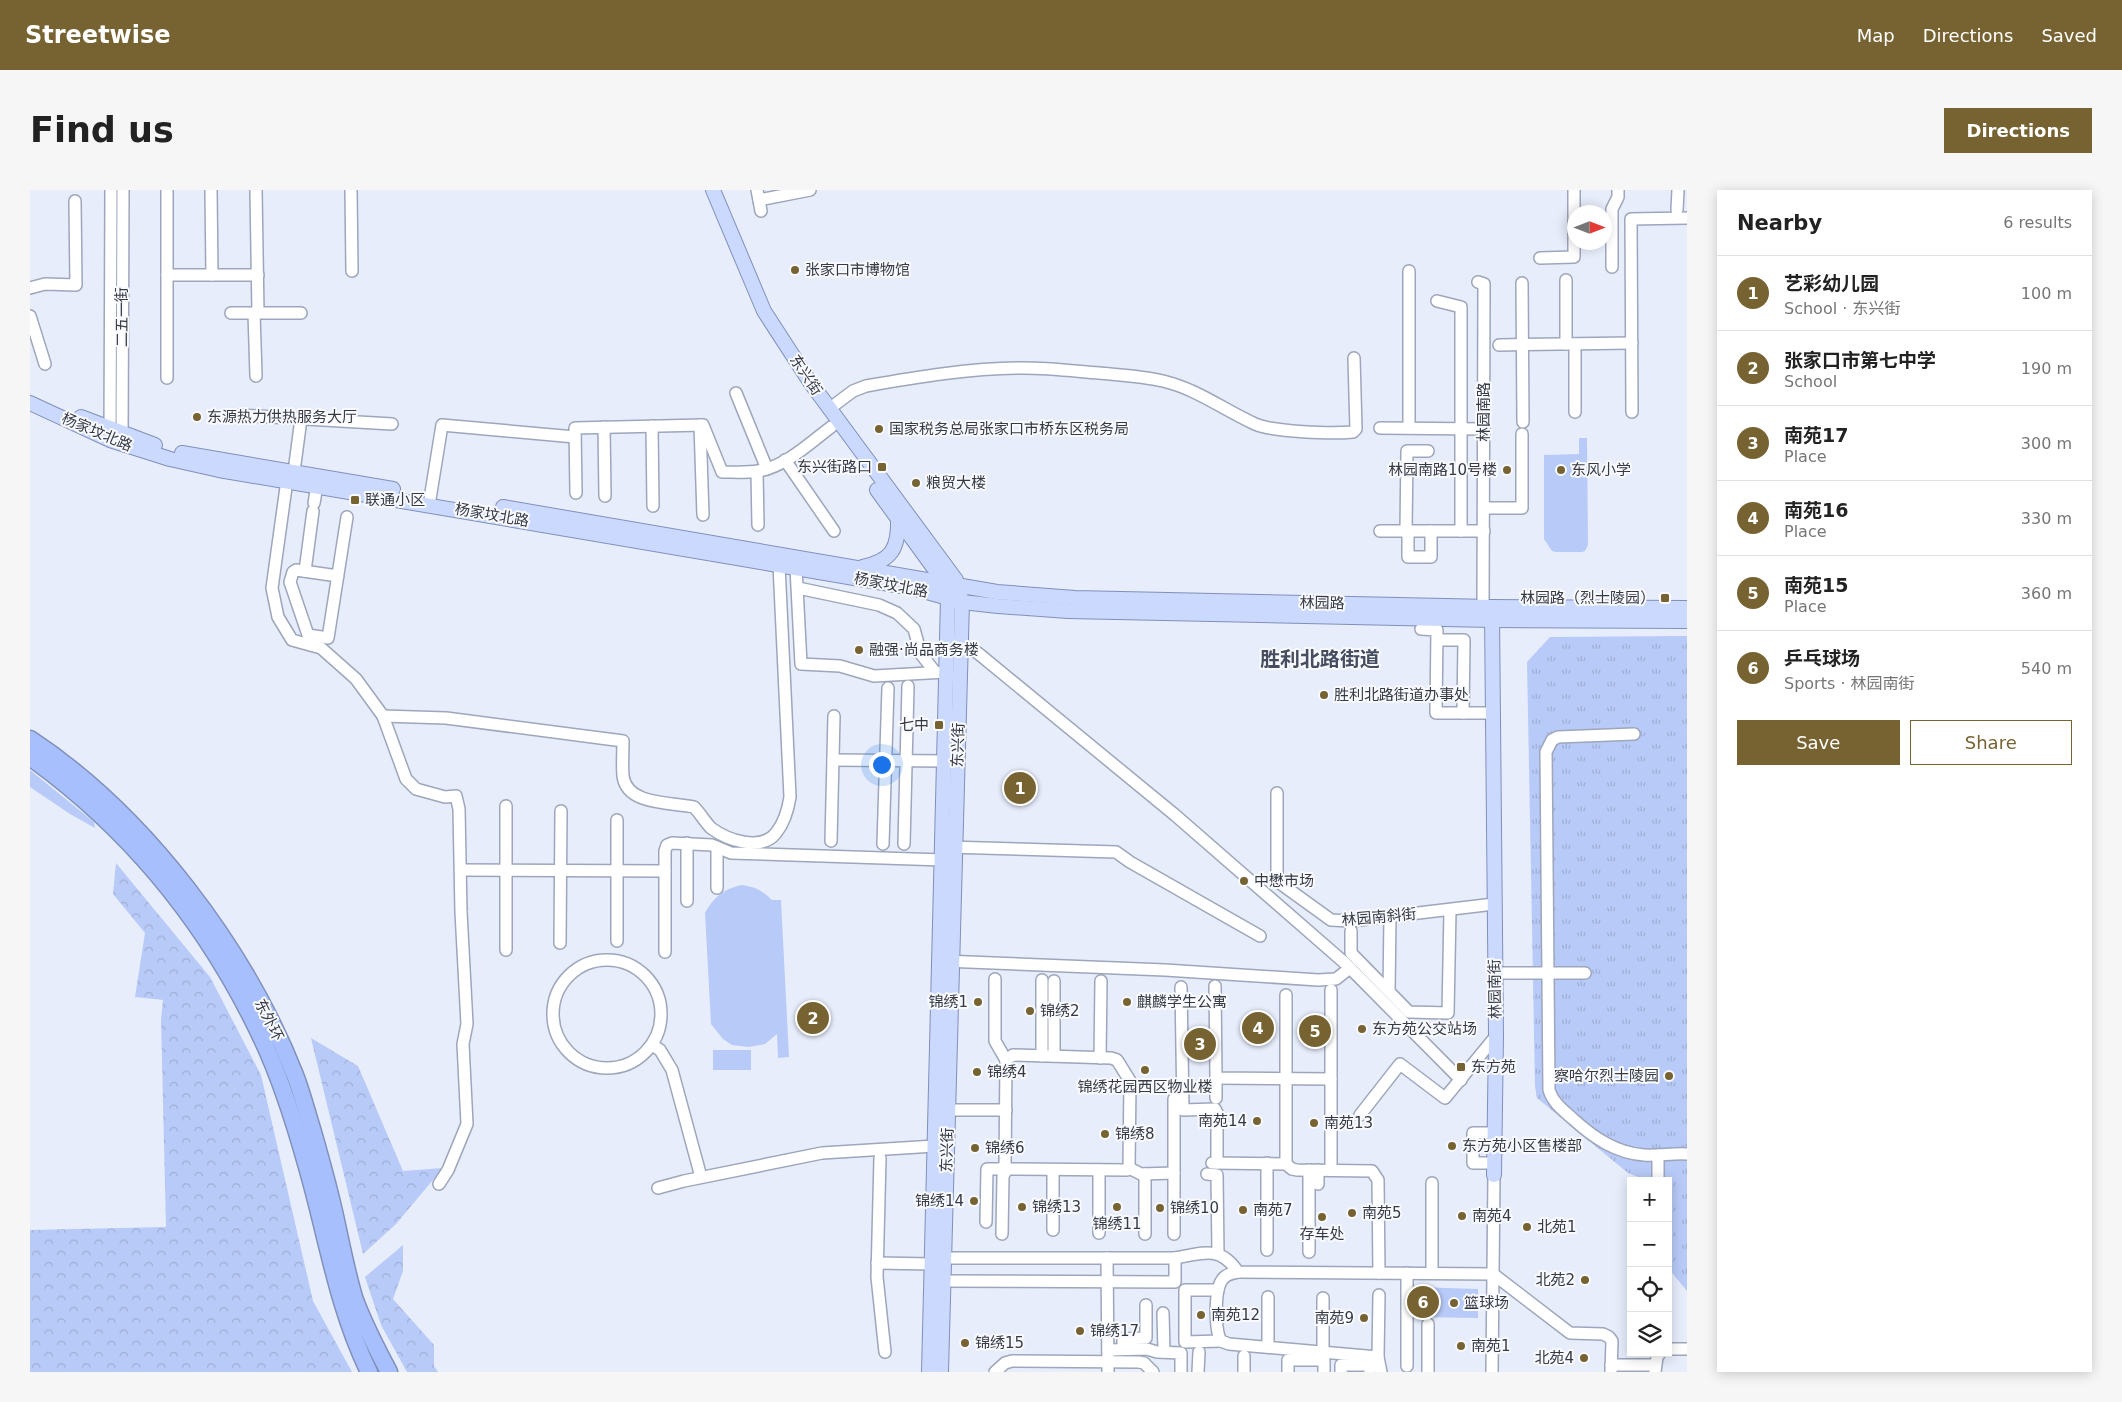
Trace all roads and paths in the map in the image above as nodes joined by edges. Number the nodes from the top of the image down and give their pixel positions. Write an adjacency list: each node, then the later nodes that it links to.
1 (111, 190): 58 (street, 二五一街)
2 (123, 190): 58 (street, 二五一街)
3 (167, 190): 21 (street)
4 (211, 190): 22 (street)
5 (256, 190): 23 (street)
6 (351, 190): 19 (street)
7 (704, 190): 44 (main road, 东兴街)
8 (713, 190): 44 (main road, 东兴街)
9 (810, 190): 13 (street)
10 (1574, 190): 17 (street)
11 (1618, 190): 18 (street)
12 (1678, 190): 15 (street)
13 (759, 200)
14 (75, 201): 27 (street)
15 (1678, 210)
16 (1685, 223): 33 (street)
17 (1540, 258)
18 (1612, 267)
19 (352, 270)
20 (1409, 272): 55 (street)
21 (167, 275): 22 (street); 40 (street)
22 (212, 275): 23 (street)
23 (258, 275): 30 (street)
24 (1566, 280): 36 (street)
25 (1478, 282): 56 (street, 林园南路)
26 (1522, 283): 35 (street)
27 (30, 288)
28 (1437, 301): 57 (street)
29 (231, 313): 30 (street)
30 (256, 313): 31 (street); 39 (street)
31 (301, 313)
32 (30, 316): 38 (street)
33 (1632, 343): 36 (street); 46 (street)
34 (1499, 344): 35 (street)
35 (1522, 344): 36 (street); 69 (street)
36 (1571, 344): 45 (street)
37 (1354, 358): 44 (street)
38 (45, 364)
39 (256, 376)
40 (167, 378)
41 (736, 393): 62 (street)
42 (30, 394): 58 (main road, 杨家坟北路)
43 (30, 403): 58 (main road, 杨家坟北路)
44 (825, 412): 53 (main road, 东兴街); 80 (main road, 东兴街)
45 (1575, 412)
46 (1632, 412)
47 (239, 415): 48 (street)
48 (301, 418): 49 (street); 63 (street)
49 (392, 424)
50 (700, 425): 51 (street); 62 (street); 70 (street)
51 (652, 426): 52 (street); 68 (street)
52 (604, 427): 59 (street); 66 (street)
53 (831, 427): 61 (street); 72 (main road, 东兴街)
54 (1380, 428): 55 (street)
55 (1409, 428): 57 (street)
56 (1484, 429): 57 (street); 69 (street, 林园南路)
57 (1461, 431): 78 (street)
58 (116, 436): 63 (main road, 杨家坟北路)
59 (575, 438): 65 (street); 67 (street)
60 (1428, 451): 76 (street)
61 (785, 460): 62 (street); 74 (street)
62 (762, 470): 73 (street)
63 (290, 477): 64 (main road, 杨家坟北路); 103 (street)
64 (318, 481): 67 (main road, 杨家坟北路); 84 (street)
65 (576, 493)
66 (605, 496)
67 (430, 500): 81 (main road, 杨家坟北路); 83 (main road, 杨家坟北路)
68 (653, 506)
69 (1484, 508): 79 (street, 林园南路)
70 (702, 515)
71 (347, 517): 85 (street)
72 (898, 518): 83 (main road); 86 (main road, 东兴街)
73 (758, 525)
74 (834, 531)
75 (1380, 531): 76 (street)
76 (1407, 531): 77 (street); 77 (street)
77 (1431, 531): 78 (street)
78 (1461, 531): 79 (street)
79 (1484, 531): 93 (street, 林园南路)
80 (942, 561): 87 (main road, 东兴街); 89 (main road)
81 (779, 565): 82 (main road, 杨家坟北路); 103 (street)
82 (796, 568): 88 (street); 90 (main road, 杨家坟北路)
83 (858, 568): 86 (main road, 杨家坟北路)
84 (305, 571): 85 (street); 85 (street)
85 (338, 576)
86 (944, 584): 87 (main road, 杨家坟北路); 90 (main road, 东兴街)
87 (958, 586): 89 (main road, 林园路); 91 (main road, 东兴街)
88 (798, 588): 98 (street); 98 (street)
89 (989, 591): 93 (main road, 林园路)
90 (948, 598): 91 (main road, 杨家坟北路); 98 (main road, 东兴街)
91 (962, 602): 93 (main road, 林园路); 97 (main road, 东兴街)
92 (1687, 608): 93 (main road, 林园路)
93 (1489, 611): 94 (main road, 林园路); 102 (main road, 林园南街)
94 (1687, 621)
95 (1421, 630): 101 (street)
96 (1442, 640): 101 (street)
97 (961, 648): 121 (main road, 东兴街); 140 (street)
98 (941, 672): 111 (main road, 东兴街)
99 (908, 686): 110 (street)
100 (888, 688): 109 (street)
101 (1463, 713): 102 (street)
102 (1492, 713): 130 (main road, 林园南街)
103 (383, 716): 123 (street)
104 (834, 716): 108 (street)
105 (1634, 734): 142 (street)
106 (30, 738): 236 (highway, 东外环)
107 (30, 757): 235 (highway, 东外环)
108 (833, 760): 109 (street); 116 (street)
109 (886, 760): 110 (street); 118 (street)
110 (906, 761): 111 (street); 119 (street)
111 (945, 762): 121 (main road, 东兴街)
112 (1277, 793): 132 (street, 林园南斜街)
113 (506, 806): 124 (street)
114 (561, 811): 125 (street)
115 (617, 820): 126 (street)
116 (831, 841)
117 (683, 843): 120 (street); 122 (street); 127 (street); 129 (street)
118 (883, 844)
119 (904, 844)
120 (718, 848): 121 (street); 128 (street)
121 (947, 851): 134 (street); 139 (main road, 东兴街)
122 (679, 856)
123 (461, 870): 124 (street); 186 (street)
124 (506, 870): 125 (street); 137 (street)
125 (560, 870): 126 (street); 136 (street)
126 (616, 871): 127 (street); 135 (street)
127 (665, 871): 138 (street)
128 (717, 888)
129 (687, 900)
130 (1494, 904): 131 (street, 林园南斜街); 141 (main road, 林园南街)
131 (1450, 910): 132 (street, 林园南斜街); 150 (street)
132 (1390, 917): 150 (street)
133 (1351, 931): 150 (street)
134 (1260, 936)
135 (617, 941)
136 (560, 943)
137 (506, 950)
138 (665, 952)
139 (946, 961): 140 (street); 163 (main road, 东兴街)
140 (1350, 968): 160 (street)
141 (1495, 973): 142 (street); 152 (main road, 林园南街)
142 (1548, 973): 143 (street); 169 (street)
143 (1585, 973)
144 (995, 979): 156 (street)
145 (1048, 981): 154 (street)
146 (1101, 981): 155 (street)
147 (1215, 986): 157 (street)
148 (1182, 987): 171 (street)
149 (1331, 990): 159 (street)
150 (1389, 991)
151 (1286, 996): 158 (street)
152 (1496, 1036): 160 (street); 166 (main road, 林园南街)
153 (652, 1045): 153 (street); 183 (street)
154 (1048, 1056): 155 (street); 156 (street)
155 (1100, 1058): 174 (street)
156 (1006, 1060): 164 (street)
157 (1216, 1078): 158 (street); 161 (street)
158 (1286, 1079): 159 (street); 172 (street)
159 (1331, 1079): 179 (street)
160 (1461, 1080): 165 (street)
161 (1216, 1098)
162 (1174, 1099): 180 (street)
163 (942, 1110): 164 (street); 167 (main road, 东兴街); 200 (main road, 东兴街)
164 (1006, 1110): 173 (street)
165 (1360, 1115)
166 (1495, 1133): 175 (main road, 林园南街); 175 (street)
167 (935, 1146): 183 (street); 200 (main road, 东兴街)
168 (1687, 1154): 169 (street)
169 (1658, 1155): 184 (street)
170 (880, 1158): 201 (street)
171 (1267, 1164): 172 (street); 195 (street)
172 (1286, 1164): 178 (street)
173 (1006, 1168): 176 (street); 189 (street); 192 (street)
174 (1129, 1168): 177 (street); 181 (street)
175 (1494, 1169): 206 (street, 林园南街)
176 (1053, 1170): 177 (street); 190 (street)
177 (1099, 1170): 191 (street)
178 (1313, 1170): 179 (street); 187 (street); 196 (street)
179 (1331, 1170): 203 (street)
180 (1174, 1173): 181 (street); 194 (street)
181 (1145, 1174): 193 (street)
182 (1208, 1174): 197 (street)
183 (701, 1177): 188 (street)
184 (1658, 1177)
185 (1432, 1183): 205 (street)
186 (439, 1184)
187 (1318, 1184)
188 (658, 1188)
189 (986, 1222)
190 (1053, 1230)
191 (1099, 1233)
192 (1002, 1234)
193 (1146, 1234)
194 (1174, 1234)
195 (1268, 1250)
196 (1309, 1252)
197 (1218, 1254): 199 (street); 202 (street)
198 (1107, 1258): 199 (street); 200 (street); 208 (street)
199 (1175, 1258): 208 (street)
200 (936, 1260): 201 (street); 207 (main road, 东兴街)
201 (878, 1263): 222 (street)
202 (1238, 1272): 203 (street); 209 (street)
203 (1379, 1273): 204 (street)
204 (1407, 1273): 205 (street); 228 (street)
205 (1432, 1273): 206 (street)
206 (1493, 1274): 233 (street); 250 (street, 林园南街)
207 (937, 1281): 208 (street); 237 (main road, 东兴街); 238 (main road, 东兴街)
208 (1107, 1282): 221 (street)
209 (1218, 1290): 216 (street); 216 (street)
210 (1379, 1295): 227 (street)
211 (1268, 1297): 217 (street)
212 (1323, 1298): 225 (street)
213 (1146, 1305): 218 (street)
214 (1163, 1313): 223 (street)
215 (1428, 1324): 249 (street)
216 (1221, 1342): 217 (street)
217 (1268, 1347): 225 (street)
218 (1123, 1349): 221 (street); 223 (street)
219 (1672, 1349): 220 (street)
220 (1687, 1349)
221 (1108, 1350): 231 (street)
222 (885, 1352)
223 (1164, 1352): 241 (street)
224 (1199, 1352): 242 (street)
225 (1323, 1352): 227 (street)
226 (1244, 1356): 243 (street)
227 (1378, 1357): 248 (street)
228 (1407, 1366)
229 (1035, 1367): 230 (street); 239 (street)
230 (1085, 1367): 231 (street)
231 (1108, 1367): 232 (street)
232 (1137, 1367): 240 (street)
233 (1611, 1368): 234 (street)
234 (1655, 1369)
235 (369, 1372)
236 (389, 1372)
237 (929, 1372)
238 (941, 1372)
239 (995, 1372)
240 (1153, 1372)
241 (1181, 1372)
242 (1198, 1372)
243 (1244, 1372)
244 (1288, 1372): 245 (street)
245 (1324, 1372)
246 (1341, 1372): 247 (street)
247 (1370, 1372)
248 (1381, 1372)
249 (1428, 1372)
250 (1492, 1372)

